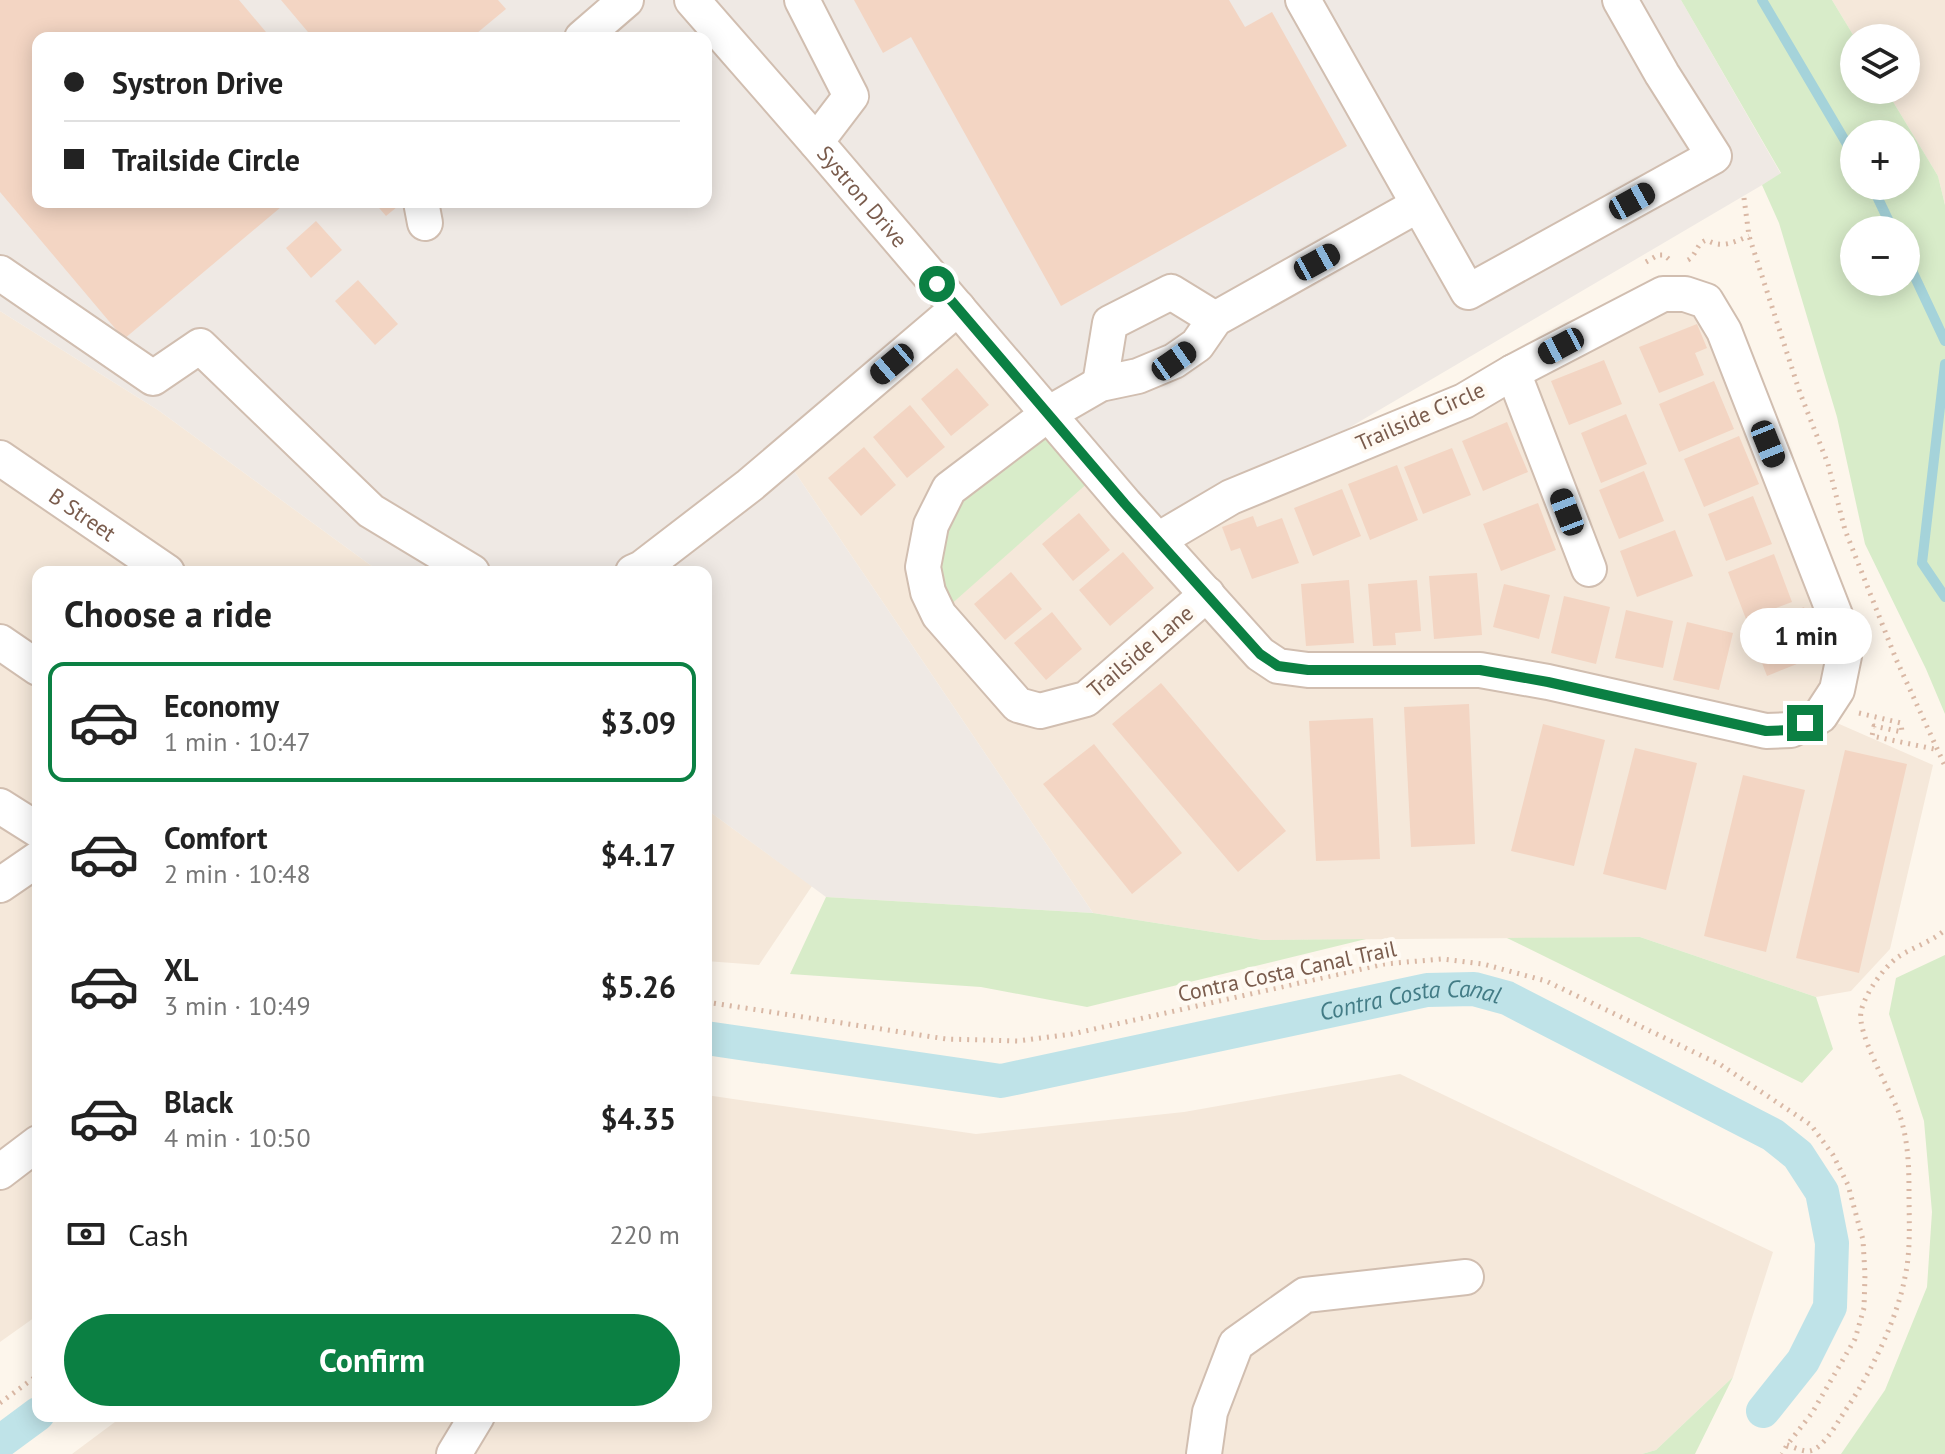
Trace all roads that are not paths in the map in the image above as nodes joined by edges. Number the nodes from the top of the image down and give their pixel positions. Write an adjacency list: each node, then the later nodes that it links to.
1 (626, 0): 6 (street)
2 (802, 0): 7 (street)
3 (1303, 0): 8 (street)
4 (1620, 0): 8 (street)
5 (701, 3): 7 (street, Systron Drive)
6 (586, 21)
7 (816, 142): 10 (street, Systron Drive)
8 (1418, 205): 11 (street)
9 (0, 273): 18 (street)
10 (958, 308): 14 (street, Systron Drive); 19 (street)
11 (1215, 319): 13 (street, Trailside Lane); 13 (street)
12 (1513, 372): 16 (street, Trailside Circle); 20 (street); 21 (street, Trailside Circle)
13 (1100, 384): 14 (street, Trailside Lane)
14 (1048, 414): 16 (street, Systron Drive); 21 (street, Trailside Lane)
15 (0, 458): 17 (street, B Street)
16 (1158, 540): 21 (street)
17 (158, 566)
18 (462, 566)
19 (645, 566)
20 (1589, 569)
21 (1207, 594)
22 (0, 642): 23 (street)
23 (32, 664)
24 (0, 806): 25 (street)
25 (32, 826)
26 (32, 863): 27 (street)
27 (0, 885)
28 (32, 1148): 29 (street)
29 (0, 1172)
30 (1466, 1277): 33 (street)
31 (473, 1422): 32 (street)
32 (454, 1454)
33 (1204, 1454)

